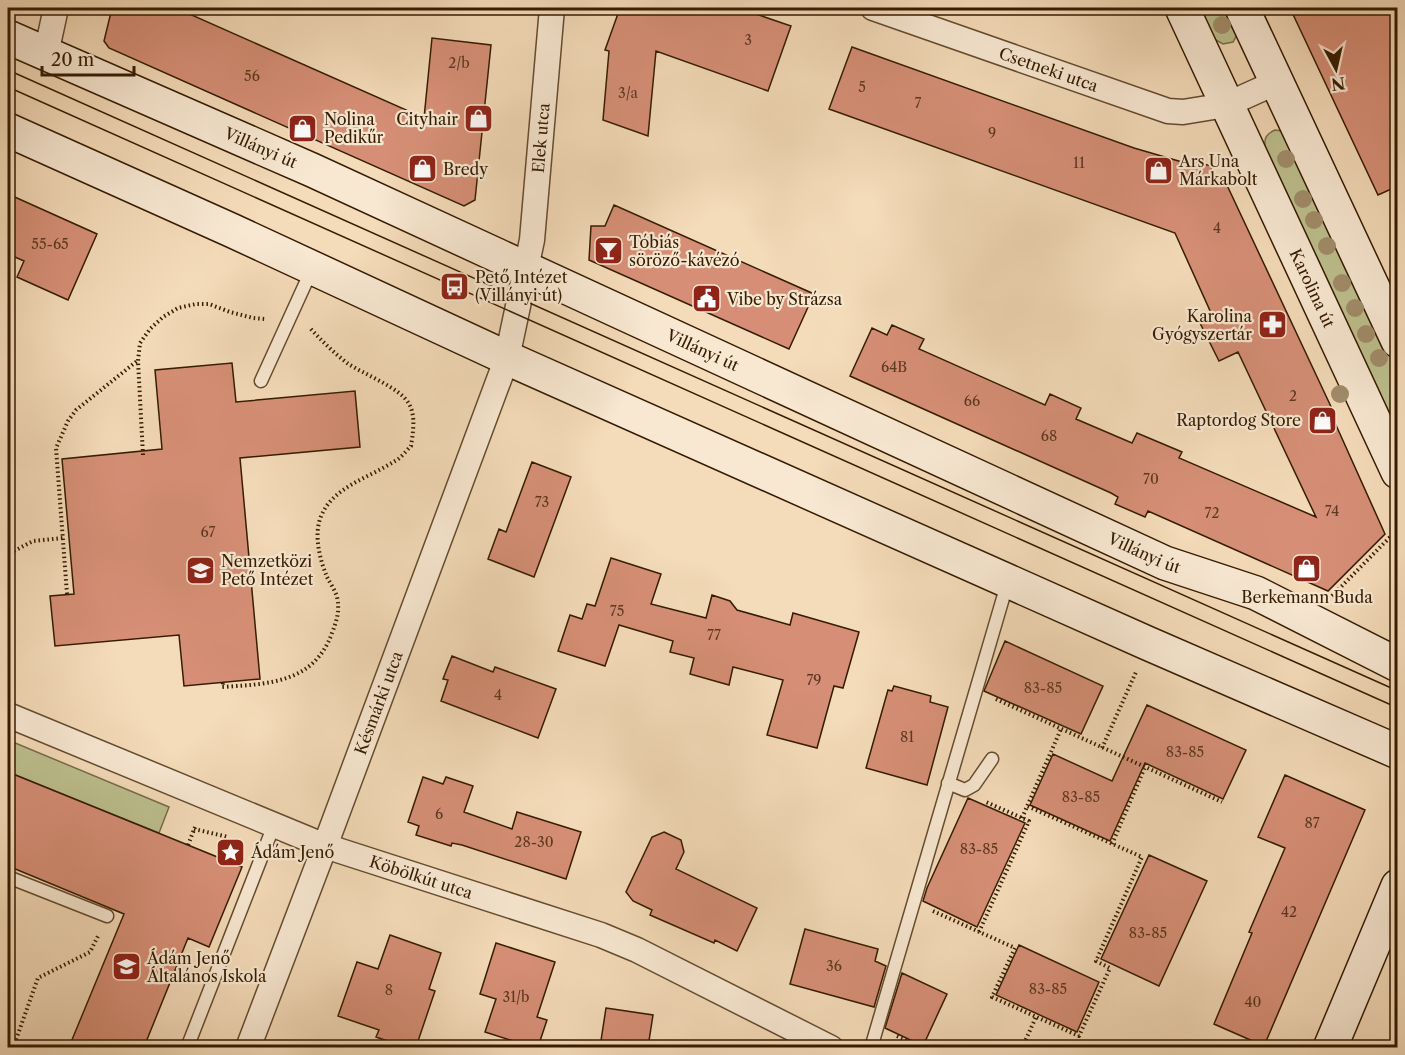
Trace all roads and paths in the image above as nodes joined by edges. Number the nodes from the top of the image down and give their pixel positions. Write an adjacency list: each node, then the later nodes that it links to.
1 (56, 8): 7 (street)
2 (552, 8): 12 (street, Elek utca)
3 (873, 8): 9 (street, Csetneki utca)
4 (1182, 8): 9 (street, Karolina út)
5 (1242, 8): 8 (street)
6 (8, 37): 7 (street, Villányi út)
7 (46, 54): 12 (street, Villányi út)
8 (1277, 82): 9 (street); 14 (street)
9 (1226, 105): 19 (street, Karolina út)
10 (8, 130): 11 (street)
11 (312, 268): 13 (lane); 15 (street)
12 (527, 269): 15 (street, Elek utca); 26 (street, Villányi út)
13 (288, 320): 16 (path); 17 (lane); 28 (path)
14 (1398, 341)
15 (507, 358): 23 (street); 47 (street, Késmárki utca)
16 (138, 361): 18 (path); 21 (path)
17 (261, 381)
18 (143, 455)
19 (1398, 472)
20 (1397, 530): 25 (path)
21 (63, 538): 22 (path); 24 (path)
22 (14, 551)
23 (1008, 580): 33 (street); 36 (lane)
24 (67, 594)
25 (1326, 602)
26 (1398, 665)
27 (1134, 676): 32 (path)
28 (223, 683)
29 (989, 696): 31 (path)
30 (8, 715): 42 (street, Köbölkút utca)
31 (1061, 729): 32 (path); 39 (path)
32 (1102, 748): 35 (path)
33 (1398, 752)
34 (993, 759): 37 (lane)
35 (1145, 767): 38 (path); 45 (path)
36 (948, 783): 37 (lane); 50 (lane)
37 (965, 790): 40 (path)
38 (1222, 802)
39 (1027, 806): 40 (path); 45 (path)
40 (1022, 818): 52 (path)
41 (197, 820): 43 (path)
42 (274, 825): 47 (street, Köbölkút utca); 56 (lane)
43 (194, 829): 44 (path); 46 (path)
44 (233, 838)
45 (1112, 844): 53 (path)
46 (188, 845)
47 (325, 846): 57 (street, Késmárki utca); 58 (street, Köbölkút utca)
48 (8, 877): 51 (lane)
49 (1398, 886): 62 (street)
50 (913, 902): 52 (path); 54 (lane)
51 (107, 916): 55 (path)
52 (979, 932): 53 (path)
53 (1036, 1017): 61 (path)
54 (877, 1027): 59 (lane); 60 (path)
55 (13, 1047)
56 (187, 1047)
57 (248, 1047)
58 (831, 1047)
59 (871, 1047)
60 (922, 1047)
61 (1022, 1047)
62 (1330, 1047)

